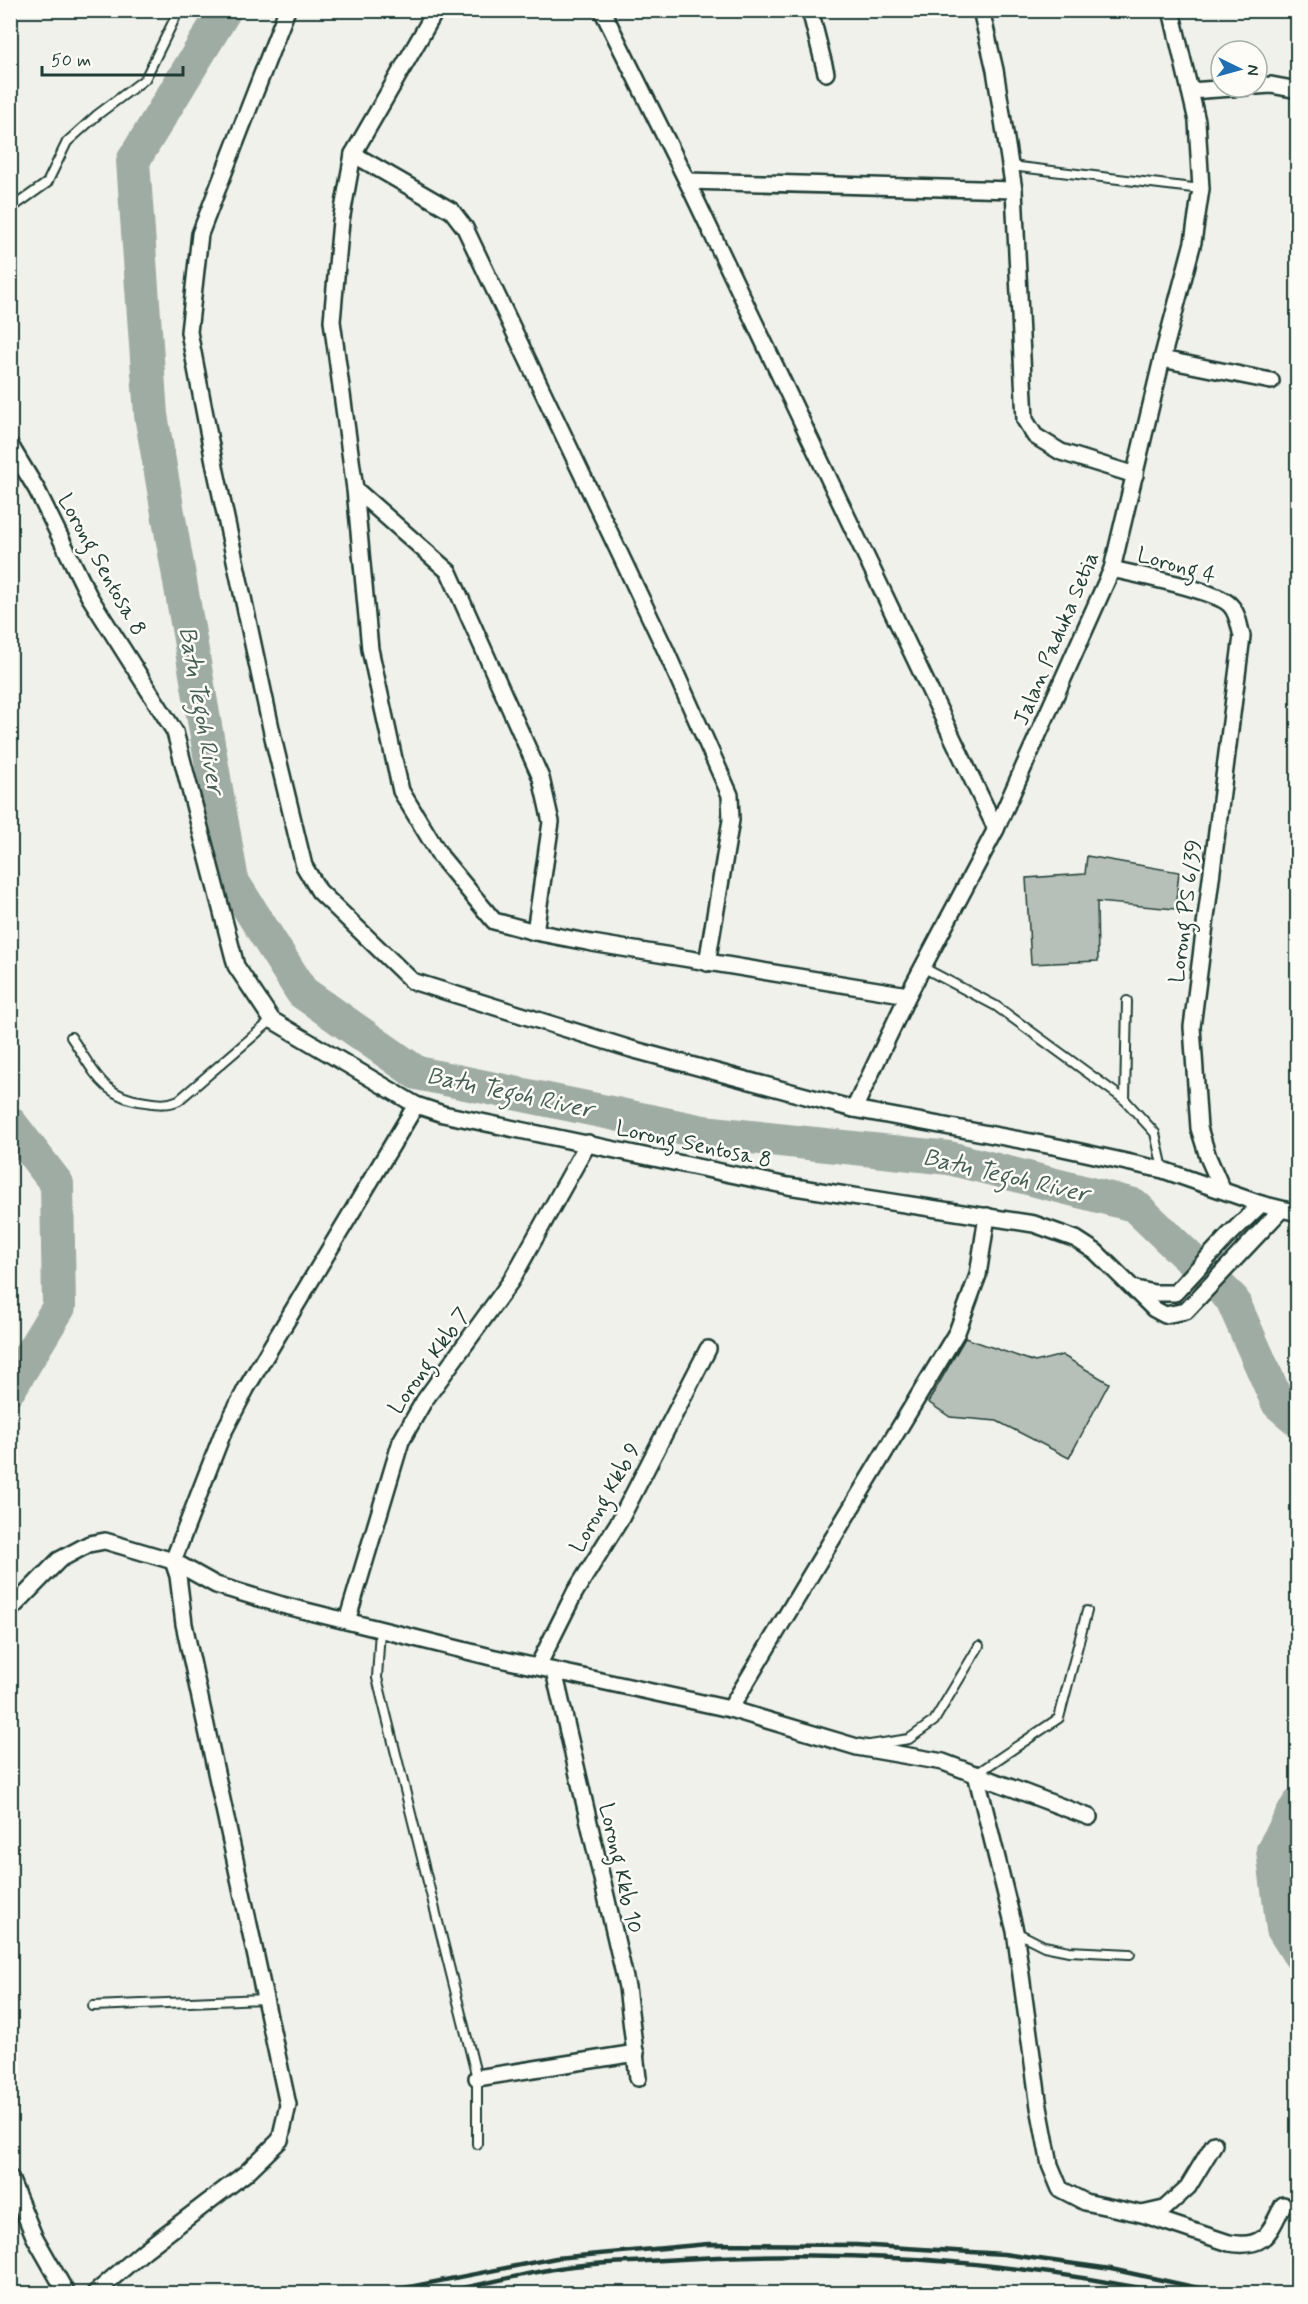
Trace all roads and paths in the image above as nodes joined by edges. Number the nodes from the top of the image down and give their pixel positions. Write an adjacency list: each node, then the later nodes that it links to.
1 (179, 10): 18 (lane)
2 (287, 10): 36 (street)
3 (436, 10): 13 (street)
4 (602, 10): 15 (street)
5 (810, 10): 8 (street)
6 (981, 10): 14 (street)
7 (1171, 10): 12 (street, Jalan Paduka Setia)
8 (826, 73)
9 (1269, 85): 11 (street)
10 (1209, 90): 12 (street)
11 (1298, 90)
12 (1190, 91): 16 (street, Jalan Paduka Setia)
13 (353, 154): 23 (street); 28 (street)
14 (1011, 166): 16 (lane); 17 (street)
15 (687, 182): 17 (street); 26 (street)
16 (1201, 189): 19 (street, Jalan Paduka Setia)
17 (1014, 190): 22 (street)
18 (10, 209)
19 (1162, 359): 20 (street); 22 (street, Jalan Paduka Setia)
20 (1271, 381)
21 (10, 445): 32 (street, Lorong Sentosa 8)
22 (1135, 475): 24 (street, Jalan Paduka Setia)
23 (355, 489): 27 (street); 27 (street)
24 (1112, 569): 25 (street, Lorong 4); 26 (street, Jalan Paduka Setia)
25 (1242, 636): 39 (street, Lorong PS 6/39)
26 (996, 829): 29 (street, Jalan Paduka Setia)
27 (535, 932): 28 (street)
28 (707, 963): 30 (street)
29 (924, 968): 30 (street, Jalan Paduka Setia); 34 (lane)
30 (908, 995): 36 (street, Jalan Paduka Setia)
31 (1127, 1000): 34 (lane)
32 (272, 1020): 33 (lane); 35 (street, Lorong Sentosa 8)
33 (71, 1037)
34 (1125, 1100): 38 (lane)
35 (416, 1105): 37 (street, Lorong Sentosa 8); 46 (street)
36 (854, 1109): 38 (street)
37 (588, 1143): 43 (street, Lorong Sentosa 8); 49 (street, Lorong Kkb 7)
38 (1163, 1170): 39 (street)
39 (1222, 1189): 40 (street)
40 (1261, 1204): 41 (street); 44 (street)
41 (1281, 1210): 42 (street); 44 (street, Lorong Sentosa 8)
42 (1298, 1213)
43 (987, 1216): 44 (street, Lorong Sentosa 8); 54 (street)
44 (1136, 1289)
45 (708, 1349): 52 (street, Lorong Kkb 9)
46 (173, 1561): 47 (street); 49 (street); 60 (street)
47 (10, 1610)
48 (1087, 1611): 56 (lane)
49 (347, 1621): 50 (street)
50 (380, 1629): 52 (street); 63 (lane)
51 (979, 1646): 55 (lane)
52 (538, 1666): 53 (street)
53 (554, 1671): 54 (street); 62 (street, Lorong Kkb 10)
54 (730, 1709): 55 (street)
55 (857, 1747): 56 (street)
56 (976, 1774): 57 (street); 58 (street)
57 (1089, 1817)
58 (1015, 1931): 59 (lane); 69 (street)
59 (1130, 1954)
60 (265, 1999): 61 (lane); 71 (street)
61 (93, 2006)
62 (636, 2054): 63 (street); 64 (street, Lorong Kkb 10)
63 (477, 2078): 65 (lane)
64 (638, 2078)
65 (477, 2144)
66 (1214, 2144): 69 (street)
67 (10, 2178): 70 (street)
68 (1283, 2205): 69 (street)
69 (1142, 2214)
70 (67, 2294)
71 (94, 2294)

